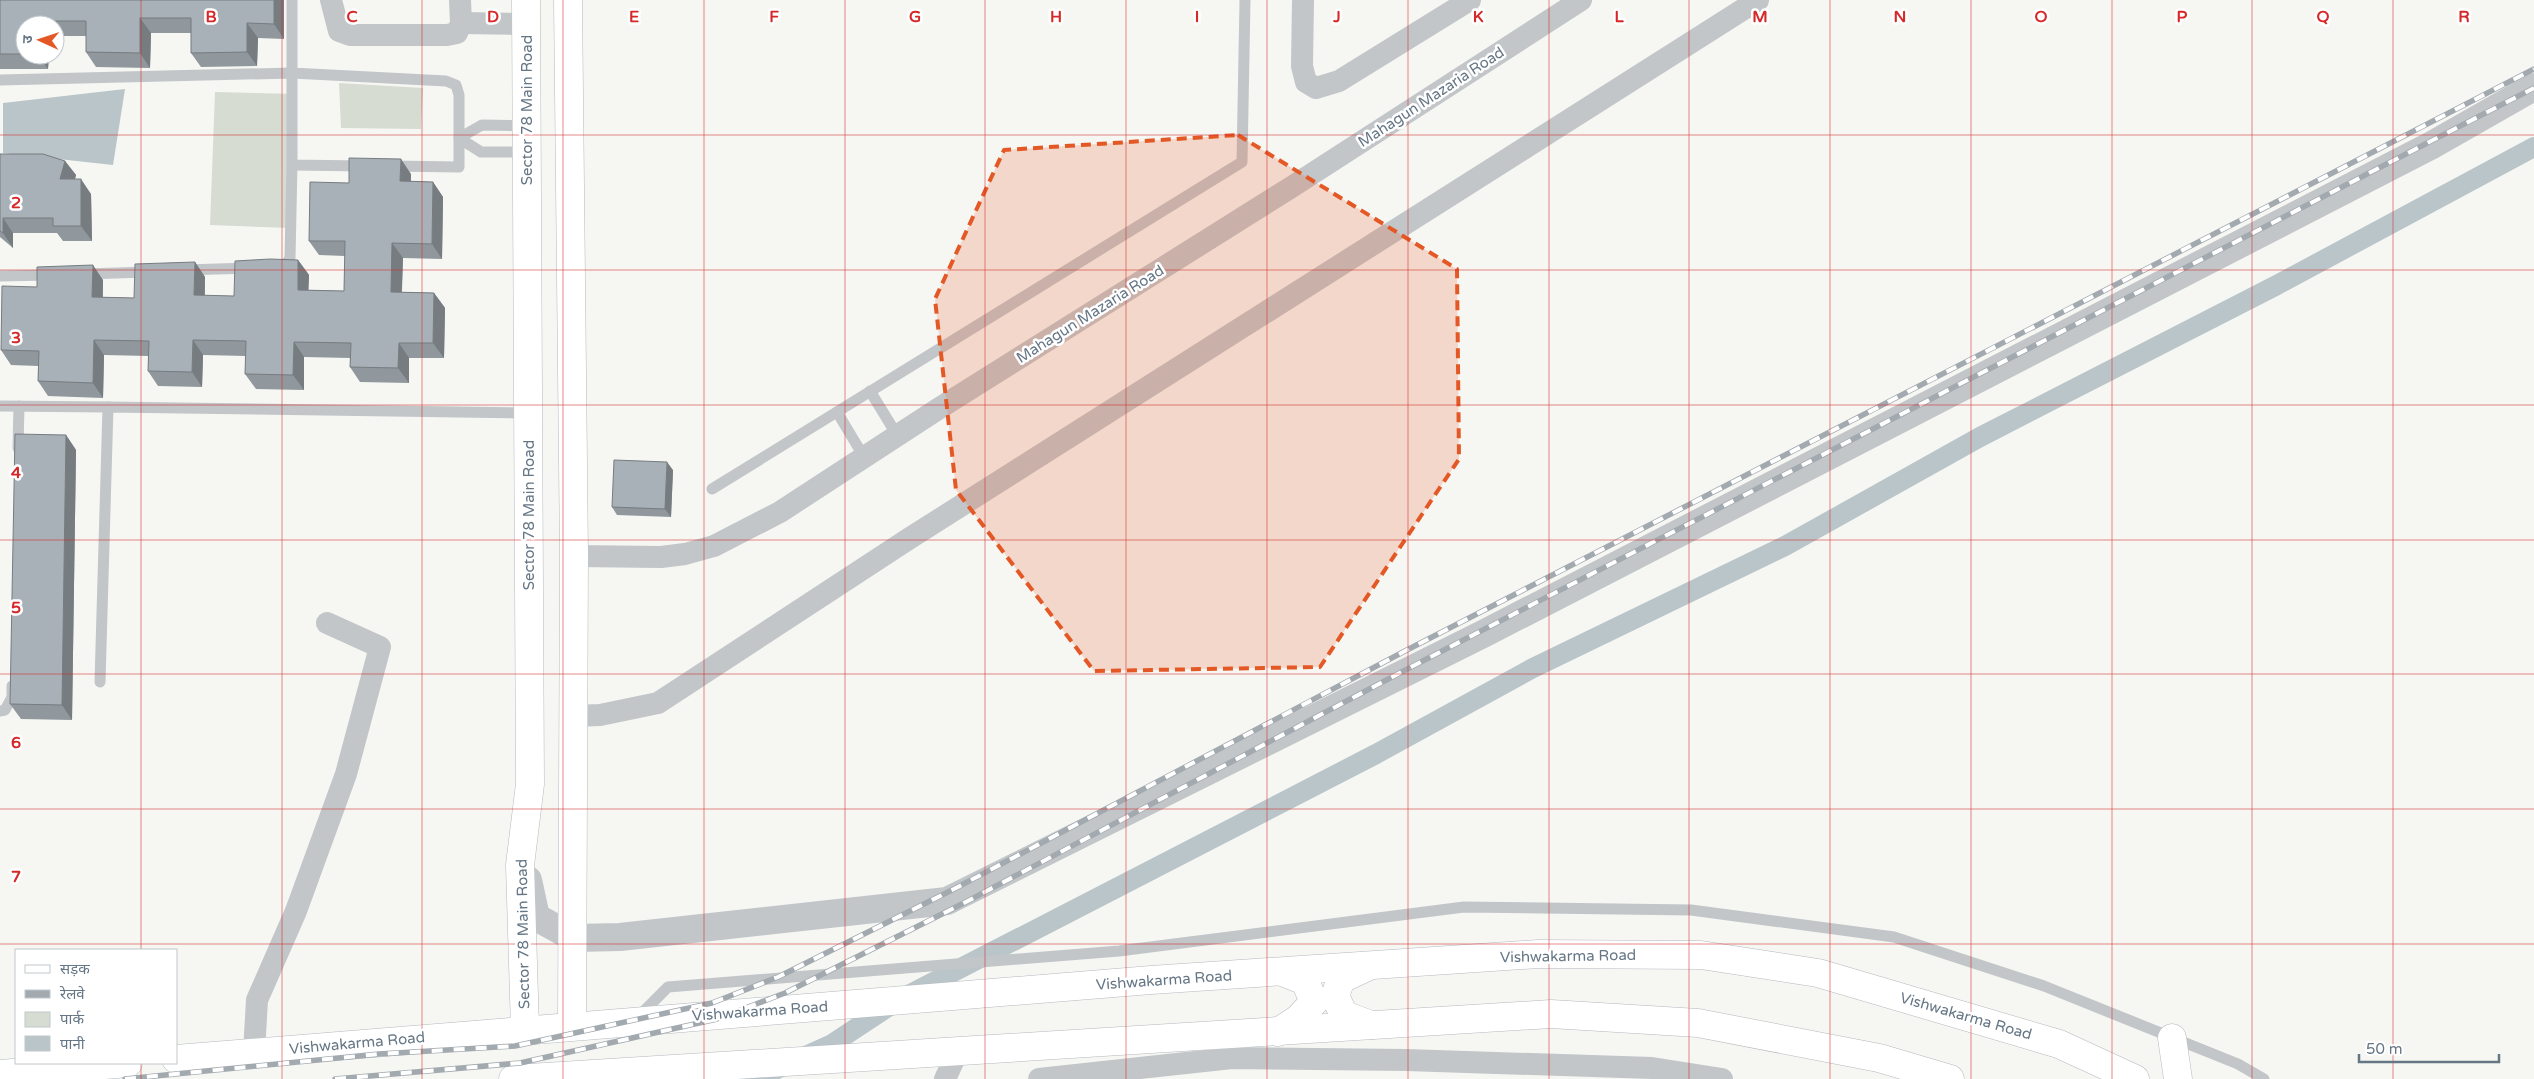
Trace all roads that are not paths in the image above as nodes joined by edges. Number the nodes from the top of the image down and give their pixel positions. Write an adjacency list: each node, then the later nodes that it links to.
1 (292, 0): 12 (lane)
2 (331, 0): 11 (street)
3 (460, 0): 11 (street)
4 (568, 0): 22 (main road)
5 (1245, 0): 23 (lane)
6 (1303, 0): 7 (street)
7 (1470, 0)
8 (1758, 0): 38 (street)
9 (1570, 3): 29 (street, Mahagun Mazaria Road)
10 (526, 12): 11 (street); 16 (main road, Sector 78 Main Road)
11 (461, 24)
12 (292, 73): 13 (lane); 15 (lane); 17 (lane)
13 (0, 80)
14 (2534, 87): 40 (street)
15 (459, 138): 16 (lane); 16 (lane); 17 (lane)
16 (528, 139): 21 (main road, Sector 78 Main Road)
17 (292, 165): 19 (lane)
18 (156, 271): 20 (lane)
19 (176, 271)
20 (0, 276)
21 (528, 281): 22 (main road); 28 (main road, Sector 78 Main Road)
22 (570, 282): 33 (main road)
23 (870, 391): 27 (lane); 29 (lane)
24 (0, 406): 25 (lane)
25 (18, 406): 26 (lane); 31 (lane)
26 (108, 407): 28 (lane); 36 (lane)
27 (837, 412): 30 (lane); 32 (lane)
28 (528, 413): 39 (main road, Sector 78 Main Road)
29 (897, 435): 30 (street, Mahagun Mazaria Road)
30 (864, 457): 33 (street, Mahagun Mazaria Road)
31 (17, 464)
32 (712, 489)
33 (574, 556): 38 (main road)
34 (327, 623): 49 (street)
35 (12, 678): 37 (lane)
36 (100, 682)
37 (0, 710)
38 (573, 716): 40 (main road)
39 (520, 865): 40 (street); 46 (main road, Sector 78 Main Road)
40 (574, 938): 45 (main road)
41 (1368, 966): 42 (main road, Vishwakarma Road); 44 (main road); 60 (main road, Vishwakarma Road)
42 (1285, 973): 43 (main road, Vishwakarma Road); 47 (main road)
43 (634, 1021): 45 (main road, Vishwakarma Road); 48 (lane)
44 (1372, 1025): 47 (main road); 59 (main road)
45 (572, 1026): 46 (main road, Vishwakarma Road)
46 (525, 1029): 49 (main road, Vishwakarma Road)
47 (1278, 1032): 50 (main road)
48 (2172, 1038): 61 (main road); 62 (lane)
49 (254, 1052): 51 (main road, Vishwakarma Road)
50 (956, 1053): 55 (main road); 56 (street)
51 (178, 1059)
52 (116, 1064): 54 (main road)
53 (1370, 1069): 57 (street); 58 (street)
54 (0, 1074)
55 (512, 1079)
56 (945, 1079)
57 (1039, 1079)
58 (1722, 1079)
59 (1950, 1079)
60 (2135, 1079)
61 (2178, 1079)
62 (2264, 1079)

